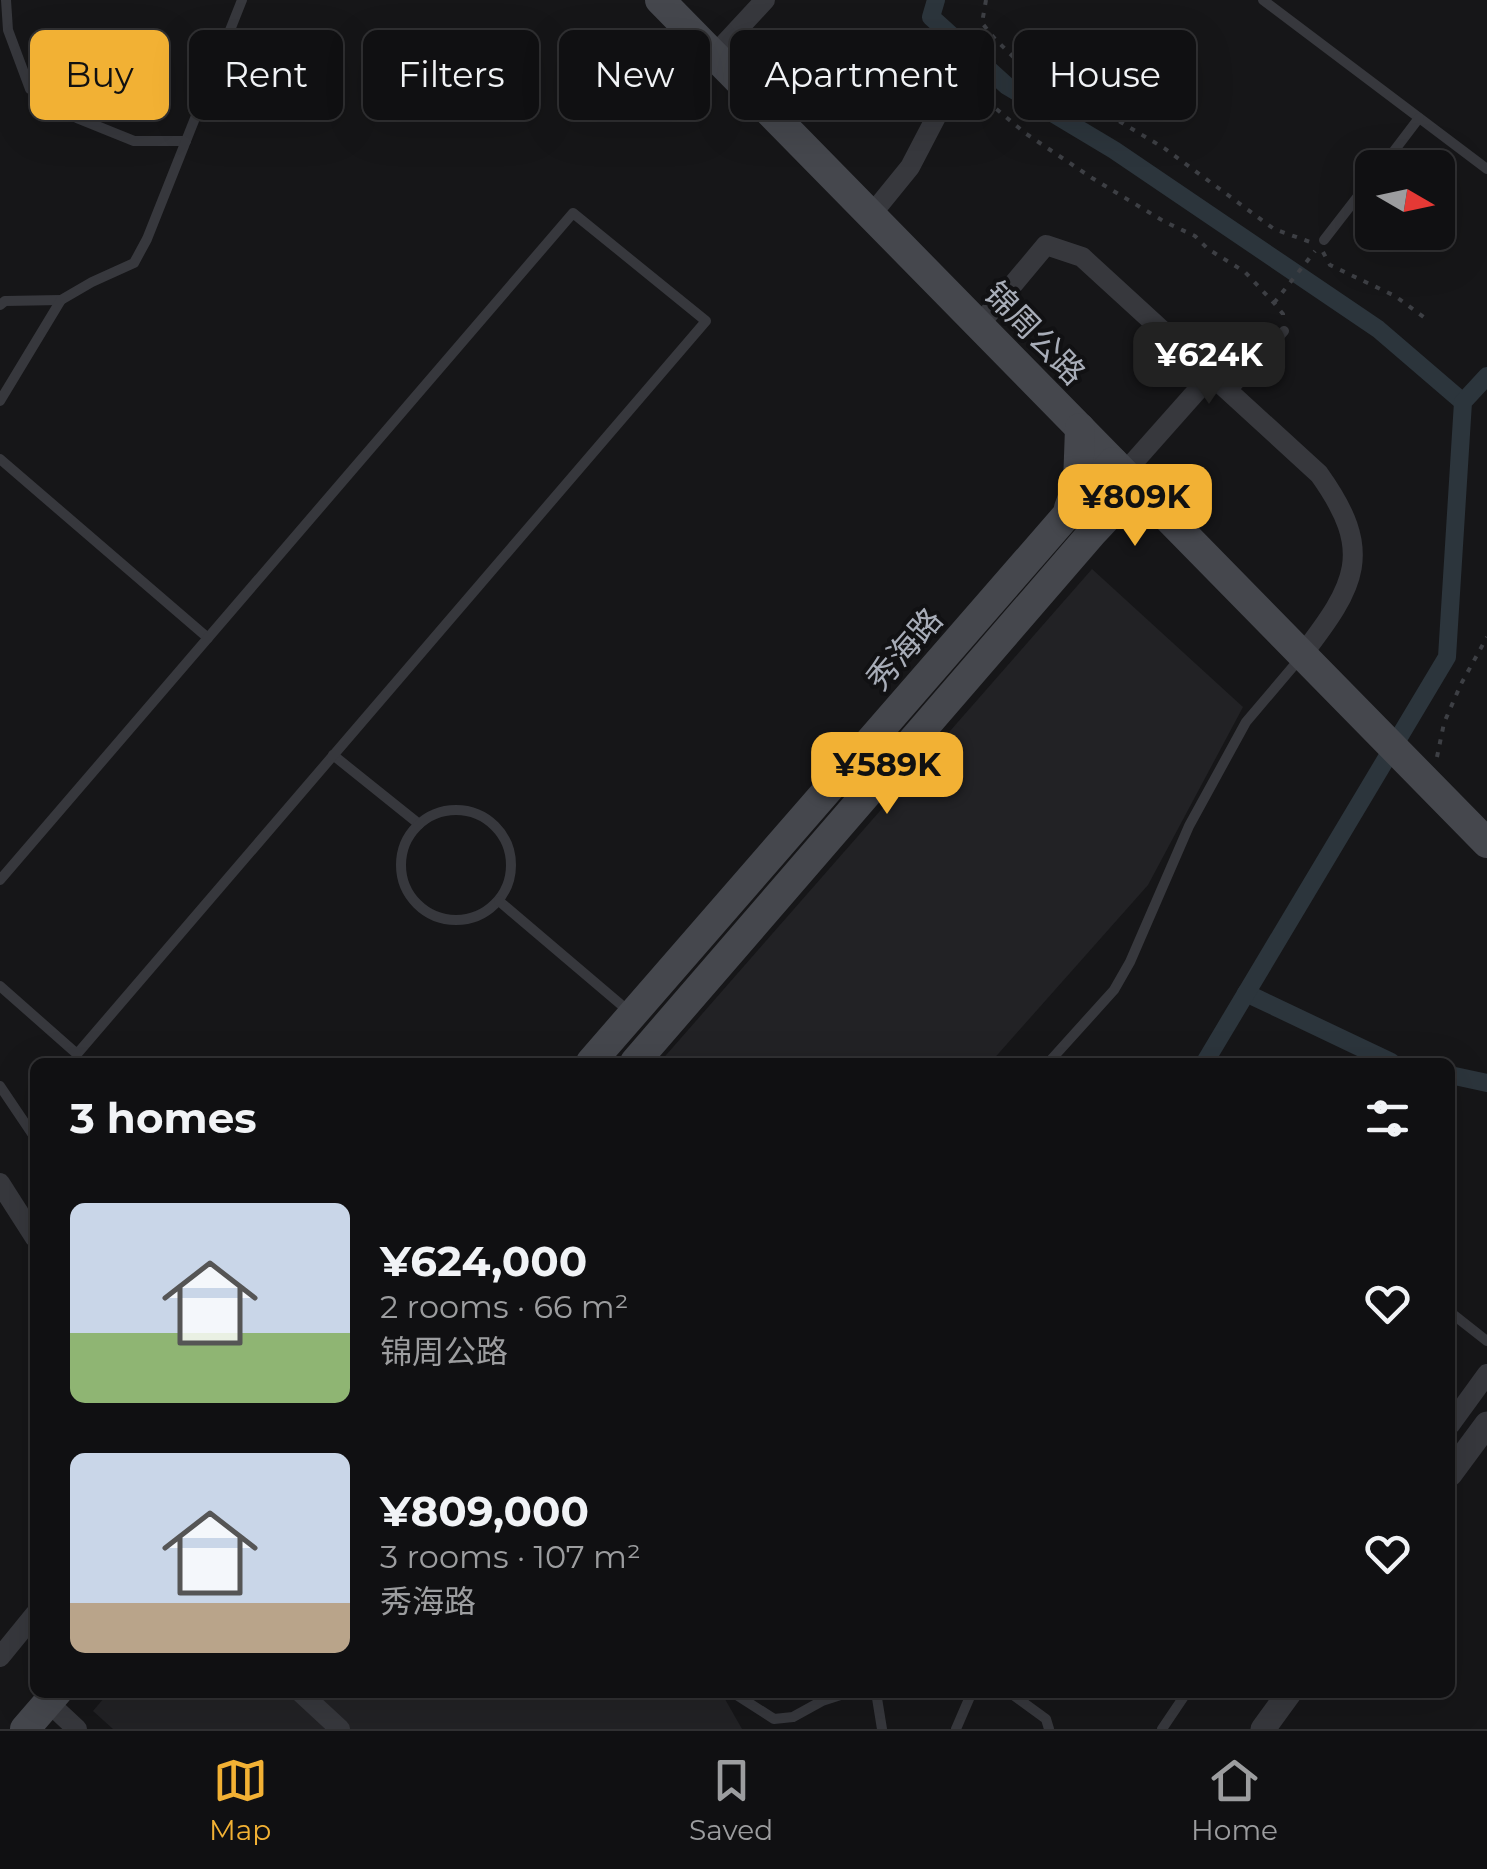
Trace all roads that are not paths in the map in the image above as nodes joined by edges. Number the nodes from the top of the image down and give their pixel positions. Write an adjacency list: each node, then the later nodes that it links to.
1 (6, 0): 9 (lane)
2 (242, 0): 9 (lane)
3 (660, 0): 6 (main road, 锦周公路)
4 (765, 0): 6 (street)
5 (1263, 0): 7 (lane)
6 (714, 56): 13 (main road, 锦周公路)
7 (1420, 118): 10 (lane); 11 (lane)
8 (934, 120): 13 (street)
9 (186, 141): 15 (lane)
10 (1395, 150)
11 (1487, 170)
12 (1355, 199): 14 (lane)
13 (871, 216): 17 (main road, 锦周公路)
14 (1321, 242)
15 (61, 300): 16 (lane); 21 (lane)
16 (0, 304)
17 (979, 325): 19 (street); 22 (main road, 锦周公路)
18 (1284, 331): 20 (lane)
19 (1211, 375): 20 (street); 24 (street)
20 (1231, 393): 29 (street)
21 (0, 401)
22 (1080, 428): 24 (main road, 锦周公路); 26 (main road)
23 (0, 460): 28 (lane)
24 (1125, 474): 25 (main road, 锦周公路); 26 (main road, 秀海路); 27 (main road, 秀海路)
25 (1166, 516): 27 (main road); 29 (main road, 锦周公路)
26 (1066, 517): 35 (main road, 秀海路)
27 (1093, 532): 36 (main road, 秀海路)
28 (208, 638): 30 (lane); 33 (lane)
29 (1302, 655): 32 (main road, 锦周公路); 41 (lane)
30 (333, 755): 31 (lane); 37 (lane)
31 (418, 824): 34 (lane); 34 (lane)
32 (1484, 833)
33 (0, 880)
34 (499, 901): 38 (lane)
35 (683, 956): 36 (street); 38 (main road, 秀海路)
36 (708, 978): 40 (main road, 秀海路)
37 (0, 986)
38 (632, 1014): 39 (main road, 秀海路)
39 (594, 1058)
40 (638, 1058)
41 (1053, 1058)
42 (0, 1086): 43 (lane)
43 (30, 1131)
44 (0, 1183): 45 (street)
45 (30, 1230)
46 (1455, 1316): 47 (lane)
47 (1487, 1342)
48 (1487, 1374): 49 (street)
49 (1455, 1418)
50 (1487, 1424): 51 (street)
51 (1455, 1467)
52 (30, 1620): 53 (street)
53 (0, 1656)
54 (306, 1698): 64 (street)
55 (742, 1698): 56 (lane)
56 (831, 1698)
57 (877, 1698): 65 (lane)
58 (969, 1698): 66 (lane)
59 (1017, 1698): 67 (lane)
60 (1182, 1698): 68 (lane)
61 (1286, 1698): 69 (street)
62 (62, 1710): 63 (main road)
63 (25, 1729)
64 (340, 1729)
65 (882, 1729)
66 (956, 1729)
67 (1049, 1729)
68 (1162, 1729)
69 (1263, 1729)

